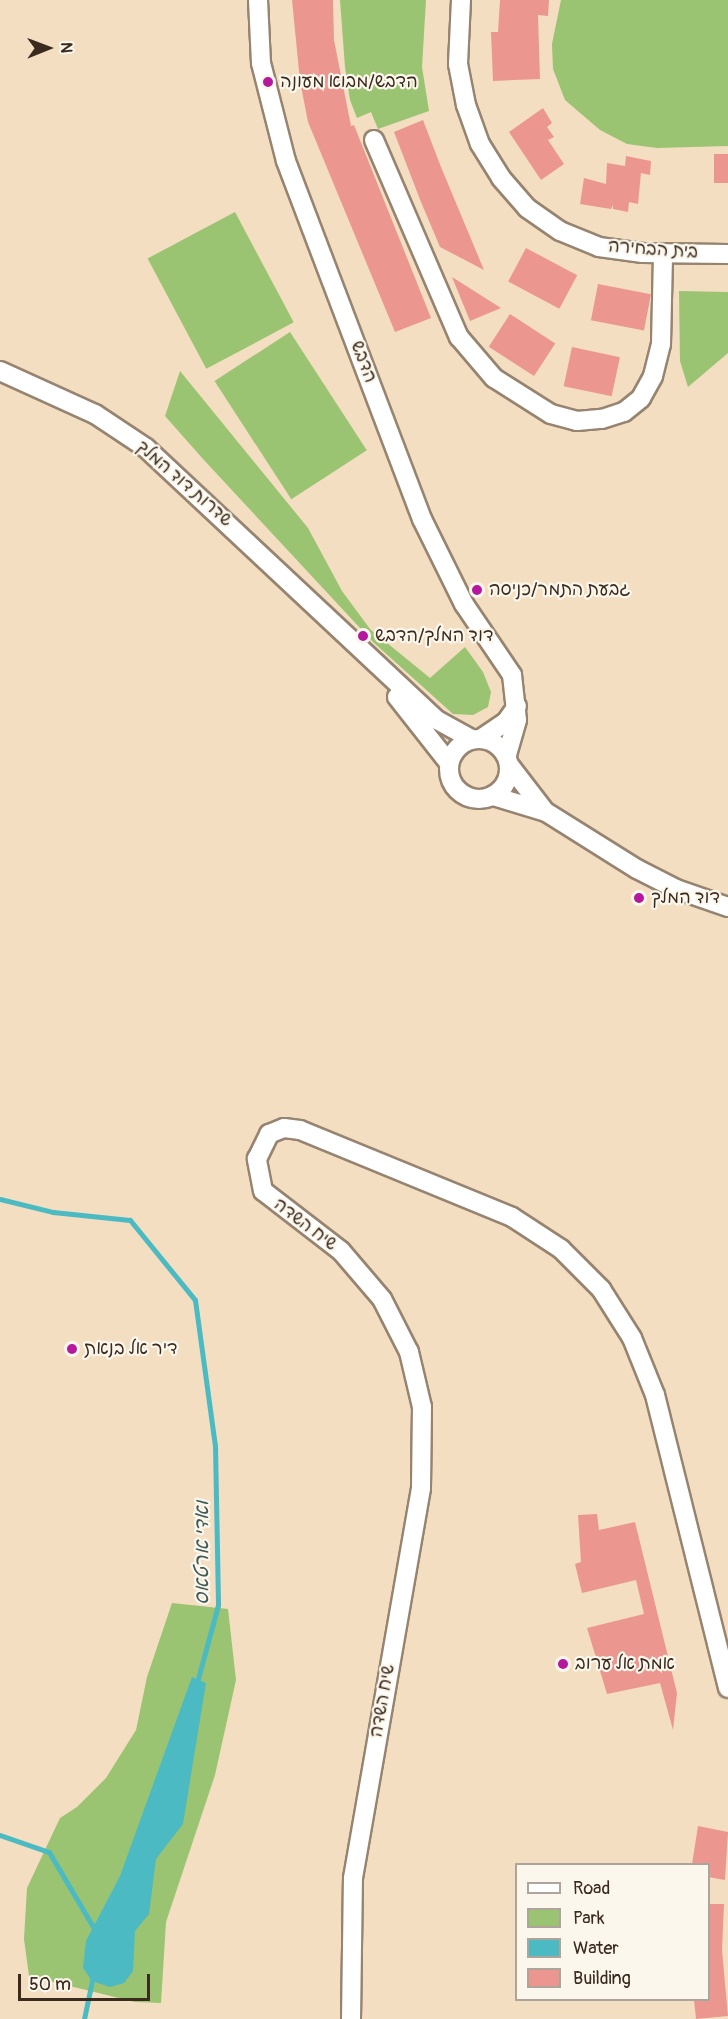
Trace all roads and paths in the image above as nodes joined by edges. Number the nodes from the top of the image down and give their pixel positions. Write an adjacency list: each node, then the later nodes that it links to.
1 (258, 0): 8 (street, הדבש)
2 (461, 0): 4 (street, בית הבחירה)
3 (374, 140): 4 (street)
4 (663, 254): 5 (street, בית הבחירה)
5 (728, 254)
6 (0, 371): 7 (street, שדרות דוד המלך)
7 (317, 609): 9 (street, שדרות דוד המלך); 11 (street, שדרות דוד המלך)
8 (517, 706): 9 (street); 10 (street, הדבש)
9 (476, 739): 10 (street); 11 (street)
10 (508, 761): 12 (street); 13 (street)
11 (449, 763): 12 (street)
12 (493, 796): 13 (street)
13 (546, 812): 14 (street)
14 (728, 907)
15 (728, 1688): 16 (street, שיח השדה)
16 (351, 2019)

